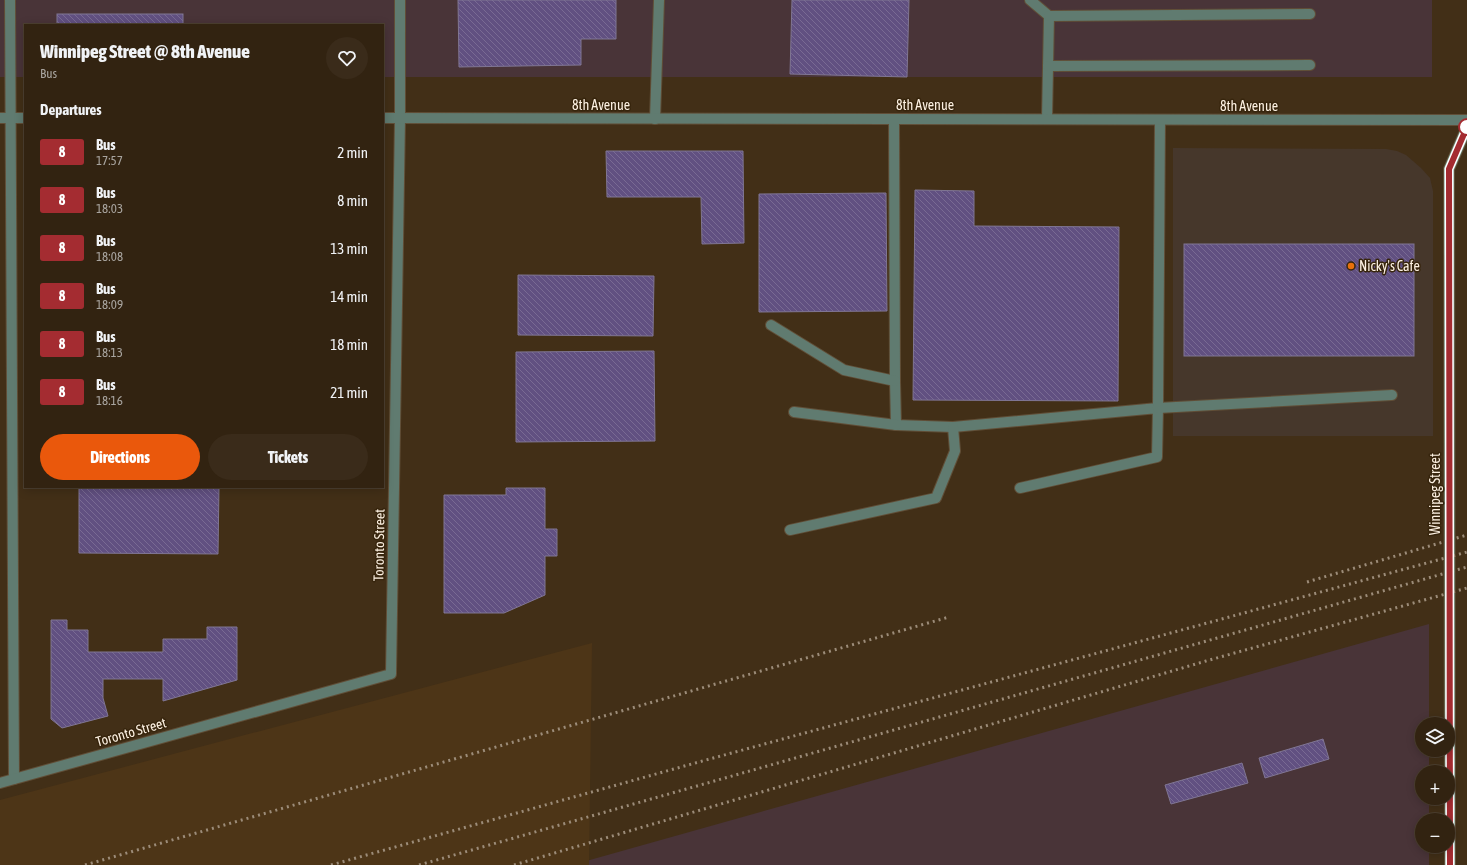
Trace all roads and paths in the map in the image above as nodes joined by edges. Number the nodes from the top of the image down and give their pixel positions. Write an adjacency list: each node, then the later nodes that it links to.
1 (10, 0): 9 (street)
2 (400, 0): 12 (street, Toronto Street)
3 (658, 0): 13 (street)
4 (1030, 0): 6 (street)
5 (1310, 14): 6 (street)
6 (1049, 16): 8 (street)
7 (1310, 65): 8 (street)
8 (1048, 66): 15 (street)
9 (5, 118): 10 (street); 28 (street)
10 (24, 118)
11 (384, 118): 12 (street, 8th Avenue)
12 (400, 118): 13 (street, 8th Avenue); 28 (street, Toronto Street)
13 (655, 119): 14 (street, 8th Avenue)
14 (894, 119): 15 (street, 8th Avenue); 20 (street)
15 (1047, 119): 16 (street, 8th Avenue)
16 (1160, 120): 17 (street, 8th Avenue); 22 (street)
17 (1467, 120)
18 (1467, 127): 30 (main road, Winnipeg Street)
19 (771, 325): 20 (street)
20 (895, 381): 24 (street)
21 (1392, 395): 22 (street)
22 (1158, 408): 25 (street); 26 (street)
23 (794, 412): 24 (street)
24 (896, 425): 25 (street)
25 (953, 427): 27 (street)
26 (1020, 488)
27 (790, 530)
28 (14, 779): 29 (street)
29 (0, 783)
30 (1450, 865)

